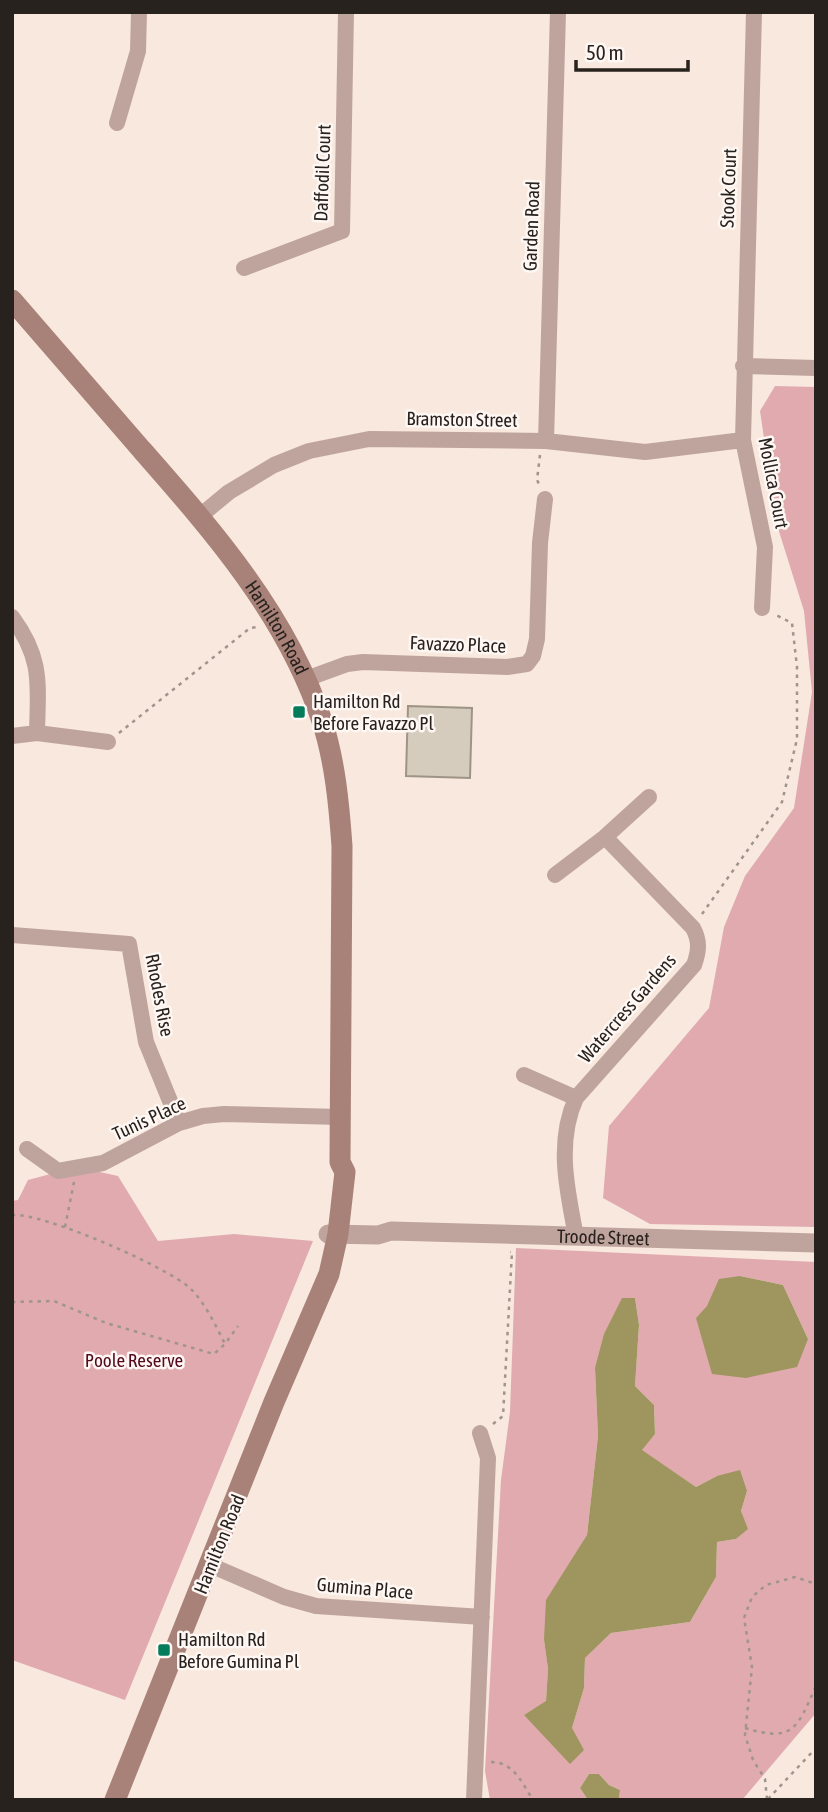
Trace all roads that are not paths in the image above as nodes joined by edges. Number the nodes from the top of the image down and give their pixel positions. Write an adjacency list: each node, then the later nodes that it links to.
1 (139, 12): 5 (street)
2 (346, 12): 6 (street, Daffodil Court)
3 (558, 12): 11 (street, Garden Road)
4 (754, 12): 8 (street, Stook Court)
5 (117, 123)
6 (244, 268)
7 (14, 304): 13 (main road, Hamilton Road)
8 (743, 366): 9 (street); 10 (street, Mollica Court)
9 (816, 368)
10 (743, 440): 11 (street, Bramston Street); 14 (street, Mollica Court)
11 (545, 441): 13 (street, Bramston Street)
12 (545, 499): 16 (street, Favazzo Place)
13 (200, 516): 16 (main road, Hamilton Road)
14 (762, 608)
15 (12, 617): 17 (street)
16 (306, 679): 26 (main road, Hamilton Road)
17 (37, 733): 18 (street); 19 (street)
18 (12, 736)
19 (108, 741)
20 (649, 797): 21 (street)
21 (605, 837): 22 (street); 25 (street, Watercress Gardens)
22 (555, 874)
23 (12, 935): 27 (street, Rhodes Rise)
24 (524, 1075): 25 (street)
25 (576, 1098): 30 (street, Watercress Gardens)
26 (340, 1116): 27 (street, Tunis Place); 29 (main road, Hamilton Road)
27 (179, 1123): 28 (street, Tunis Place)
28 (27, 1149)
29 (334, 1228): 30 (street, Troode Street); 33 (main road, Hamilton Road)
30 (576, 1236): 31 (street, Troode Street)
31 (816, 1243)
32 (480, 1433): 34 (street)
33 (210, 1566): 34 (street, Gumina Place); 35 (main road, Hamilton Road)
34 (482, 1617): 36 (street)
35 (115, 1800)
36 (474, 1800)

